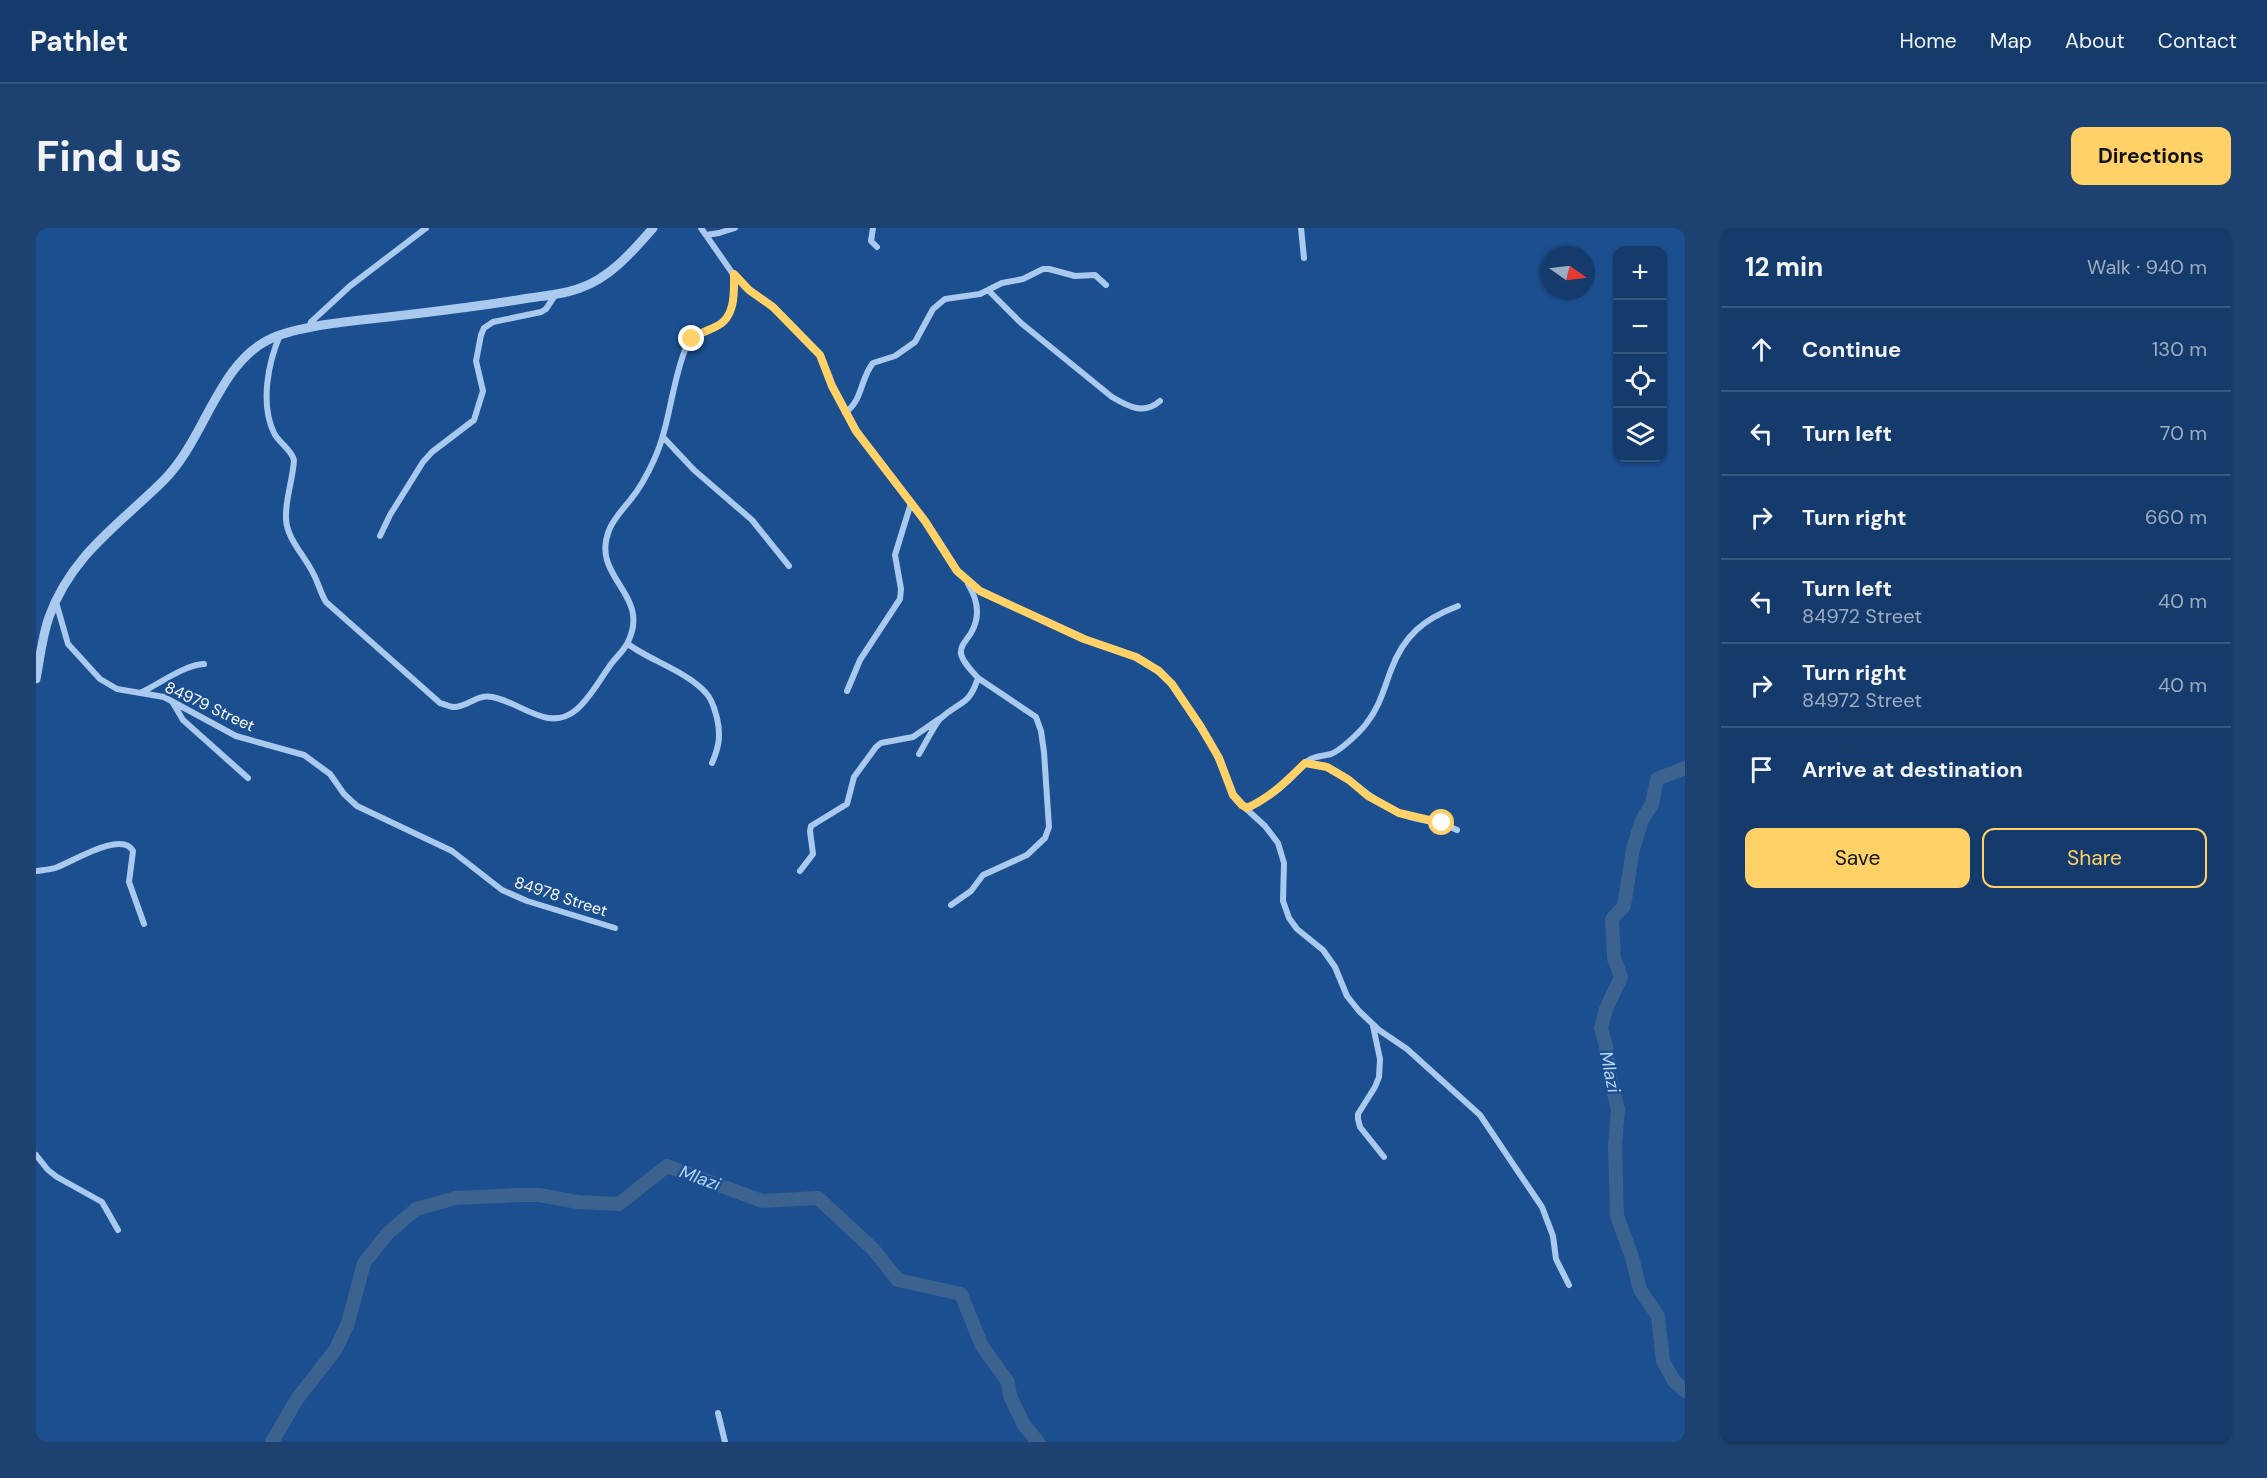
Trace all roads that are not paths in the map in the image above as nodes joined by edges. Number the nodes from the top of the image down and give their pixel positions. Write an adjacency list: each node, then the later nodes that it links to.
1 (426, 228): 14 (street)
2 (653, 228): 13 (street)
3 (701, 228): 7 (street)
4 (735, 228): 7 (street)
5 (873, 228): 8 (street)
6 (1301, 228): 9 (street)
7 (706, 235): 10 (street)
8 (877, 247)
9 (1305, 258)
10 (734, 274): 17 (street); 18 (street)
11 (1106, 285): 12 (street)
12 (988, 290): 16 (street); 17 (street)
13 (557, 293): 14 (street); 20 (street)
14 (309, 328): 15 (street)
15 (280, 335): 23 (street); 25 (street)
16 (1160, 401)
17 (845, 413): 19 (street)
18 (663, 437): 21 (street); 25 (street)
19 (911, 503): 22 (street); 29 (street)
20 (380, 536)
21 (789, 566)
22 (966, 581): 27 (street); 37 (street)
23 (56, 602): 28 (street); 30 (street, 84979 Street)
24 (1458, 606): 35 (street)
25 (628, 644): 34 (street)
26 (204, 664): 30 (street)
27 (978, 678): 32 (street); 42 (street)
28 (36, 680)
29 (847, 691)
30 (142, 692): 31 (street, 84979 Street)
31 (173, 702): 36 (street); 39 (street, 84979 Street)
32 (939, 719): 33 (street); 41 (street)
33 (919, 754)
34 (712, 763)
35 (1305, 763): 37 (street); 38 (street)
36 (248, 778)
37 (1247, 808): 45 (street)
38 (1457, 830)
39 (472, 867): 44 (street, 84978 Street)
40 (36, 871): 43 (street)
41 (800, 871)
42 (951, 905)
43 (144, 924)
44 (615, 928)
45 (1373, 1025): 47 (street); 49 (street)
46 (36, 1155): 48 (street)
47 (1384, 1157)
48 (118, 1230)
49 (1569, 1285)
50 (718, 1413): 51 (street)
51 (725, 1442)

